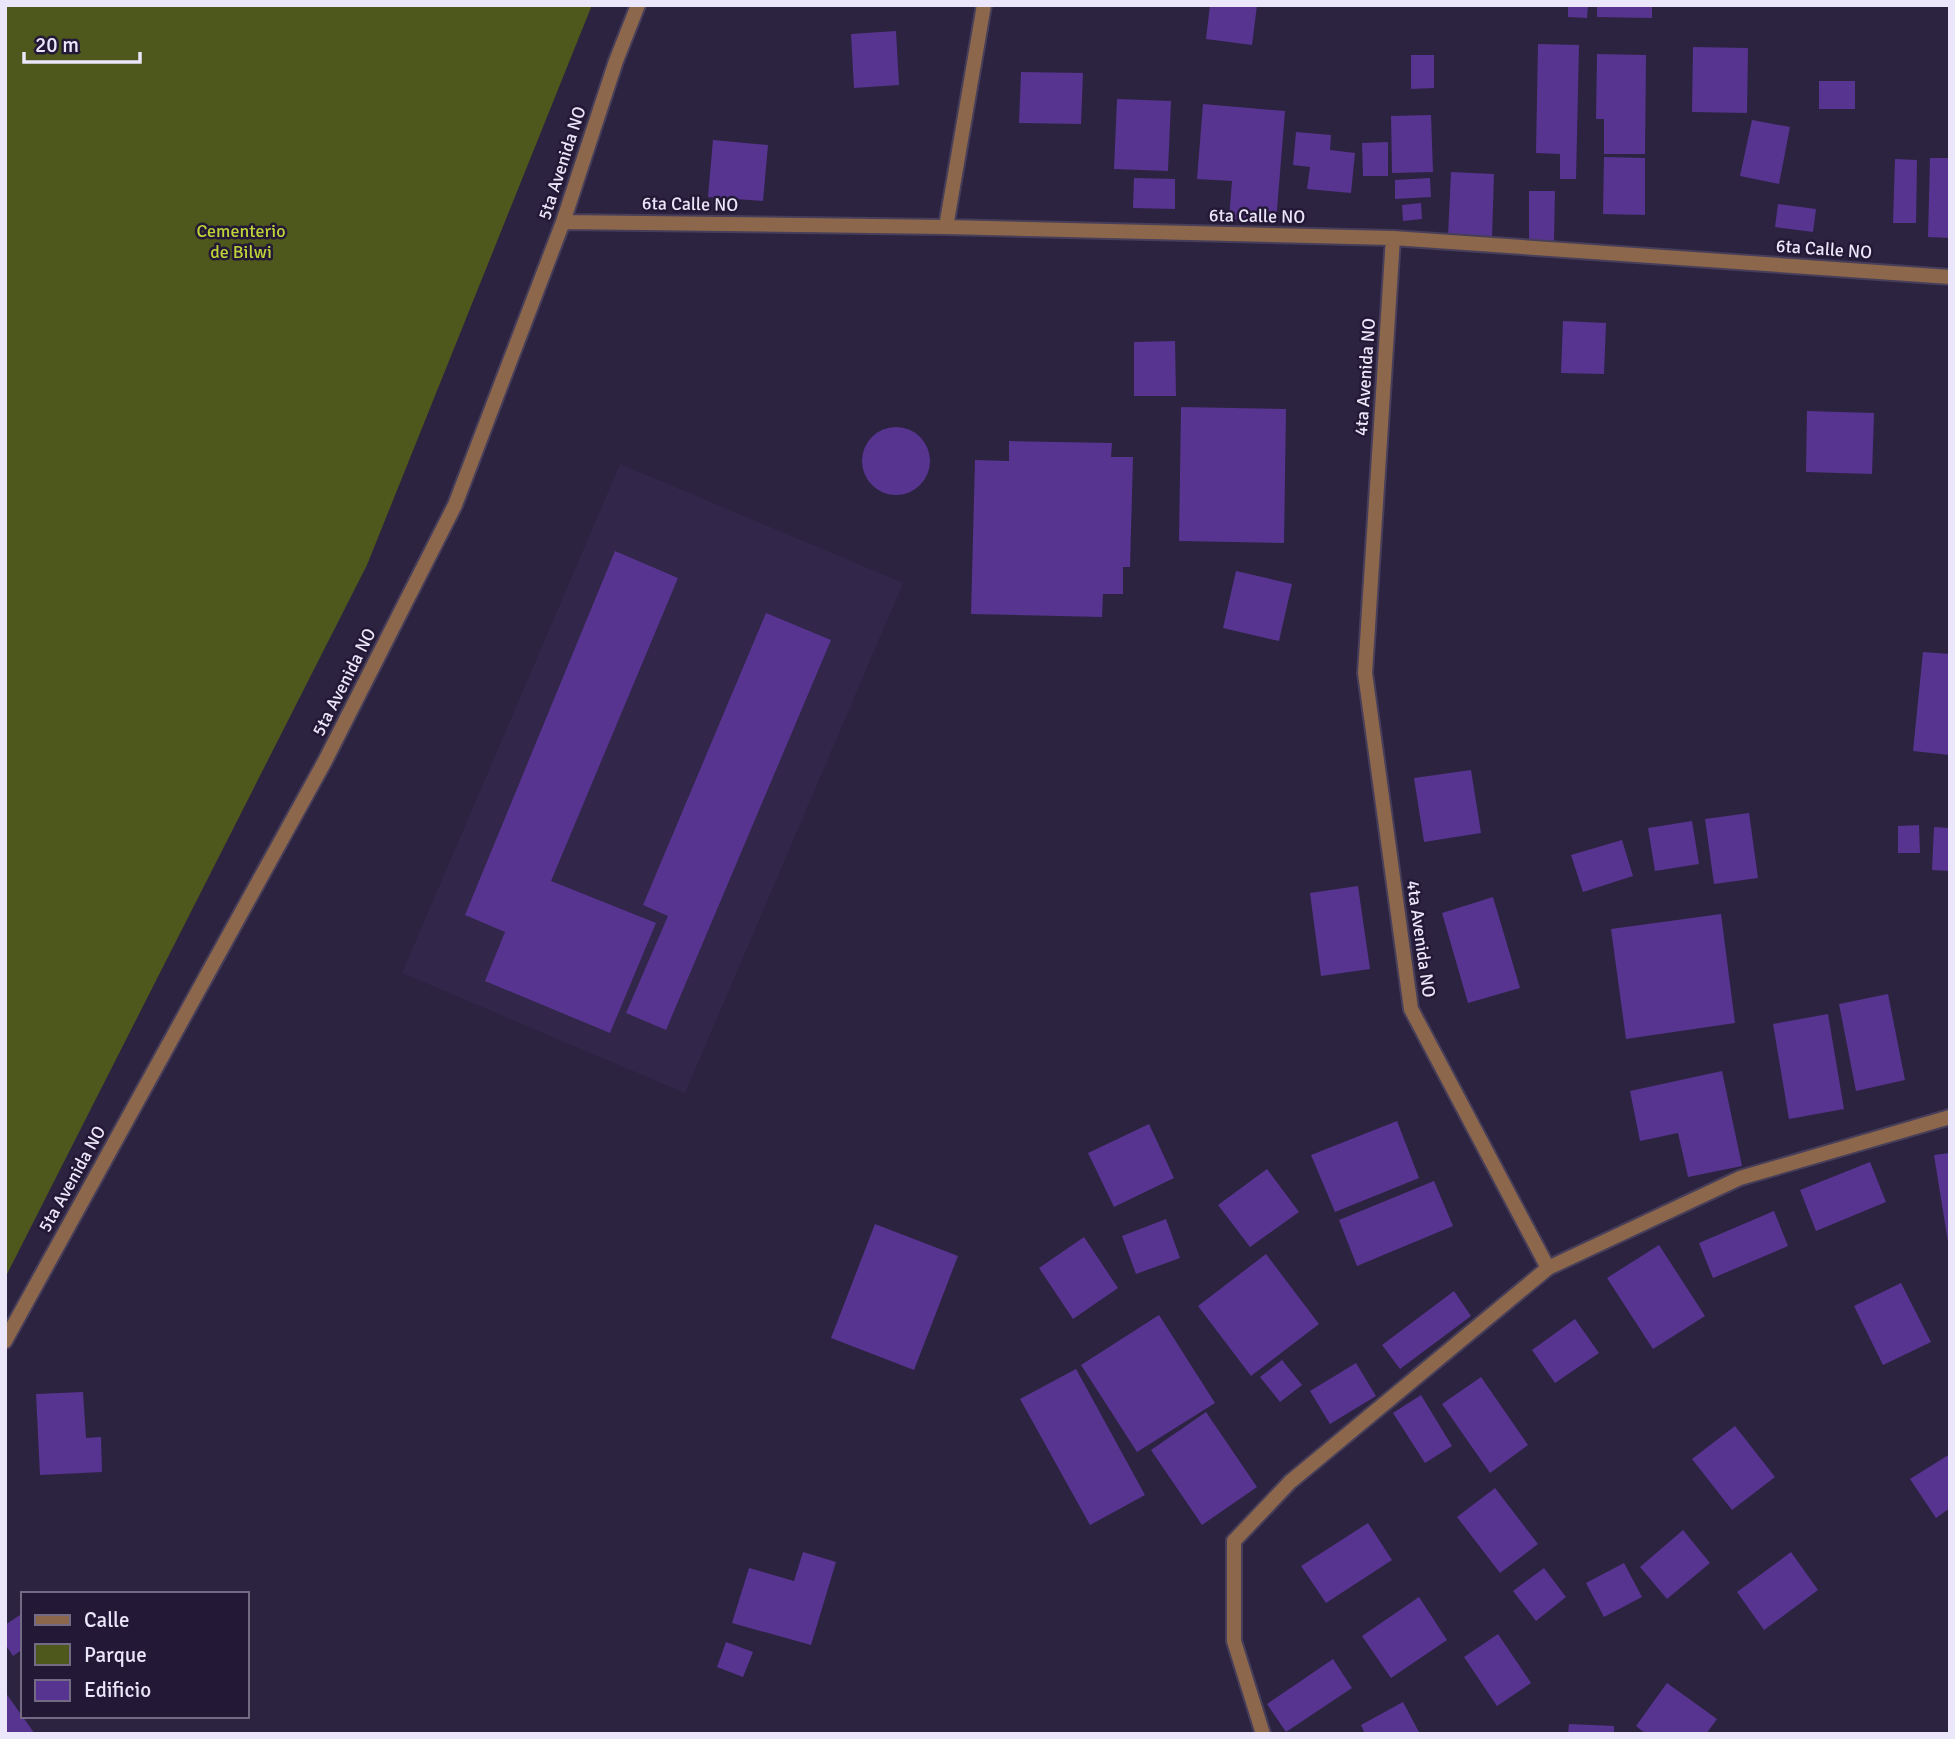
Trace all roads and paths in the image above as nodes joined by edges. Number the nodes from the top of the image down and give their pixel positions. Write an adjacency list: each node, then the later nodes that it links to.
1 (638, 5): 3 (street, 5ta Avenida NO)
2 (984, 5): 4 (street)
3 (563, 222): 4 (street, 6ta Calle NO); 9 (street, 5ta Avenida NO)
4 (946, 228): 5 (street, 6ta Calle NO)
5 (1393, 239): 6 (street, 6ta Calle NO); 8 (street, 4ta Avenida NO)
6 (1950, 277)
7 (1950, 1117): 8 (street)
8 (1548, 1268): 10 (street)
9 (5, 1341)
10 (1263, 1734)

